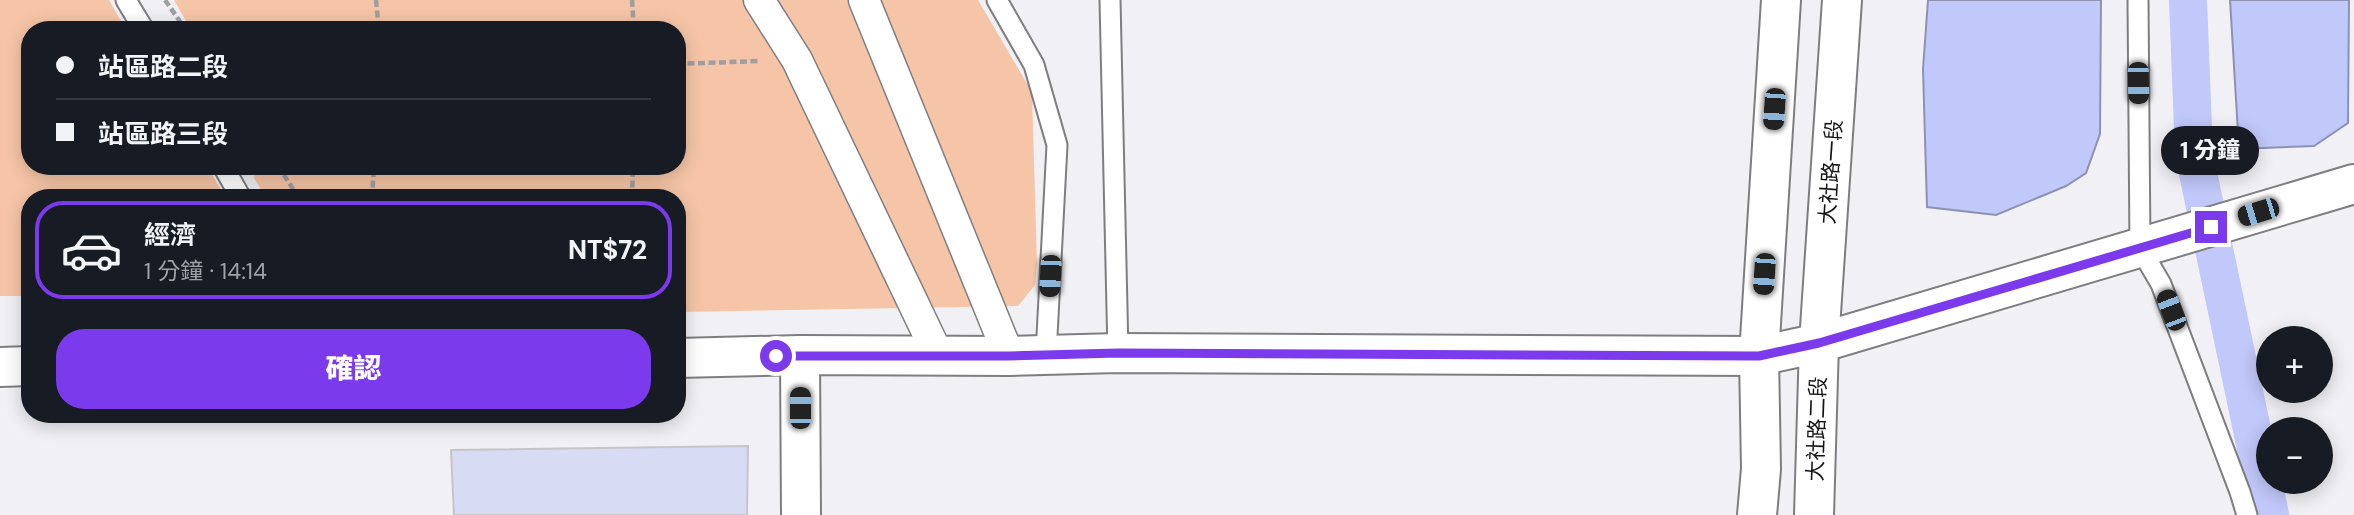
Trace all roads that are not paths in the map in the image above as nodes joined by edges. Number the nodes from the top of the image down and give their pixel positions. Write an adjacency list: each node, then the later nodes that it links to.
1 (126, 0): 9 (lane)
2 (759, 0): 17 (street)
3 (864, 0): 15 (street)
4 (997, 0): 15 (lane)
5 (1110, 0): 13 (lane)
6 (1781, 0): 16 (street)
7 (1842, 0): 12 (street, 大社路一段)
8 (2138, 0): 11 (lane)
9 (139, 21)
10 (2354, 184): 11 (street)
11 (2140, 248): 12 (street); 24 (lane)
12 (1819, 343): 16 (street); 23 (street, 大社路二段)
13 (1118, 353): 15 (street); 16 (street)
14 (800, 355): 17 (street); 18 (street); 21 (street)
15 (1028, 356): 17 (street)
16 (1759, 356): 22 (street)
17 (939, 357)
18 (686, 358)
19 (21, 366): 20 (street)
20 (0, 367)
21 (801, 515)
22 (1758, 515)
23 (1814, 515)
24 (2247, 515)

